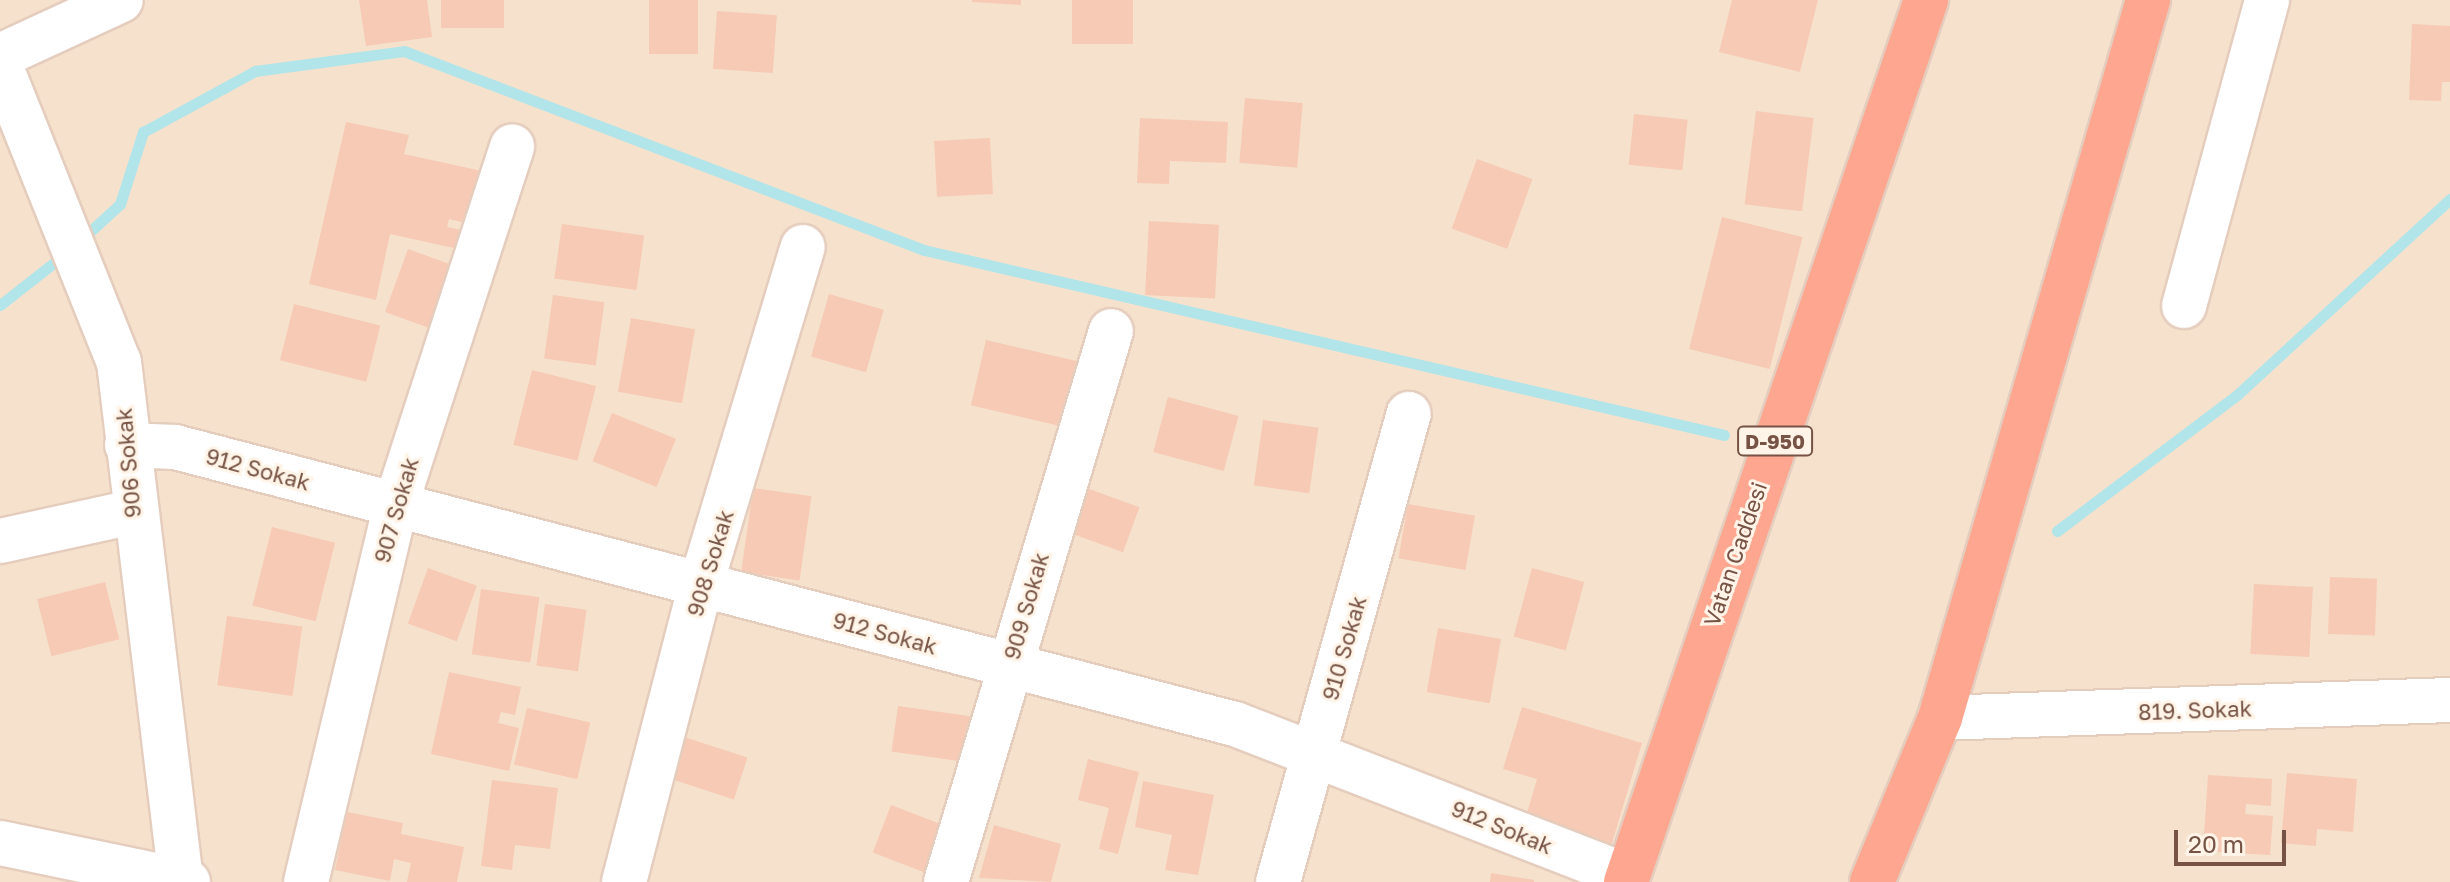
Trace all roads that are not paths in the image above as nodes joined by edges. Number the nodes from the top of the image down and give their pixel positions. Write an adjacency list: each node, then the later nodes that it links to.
1 (121, 0): 5 (street)
2 (1926, 0): 22 (highway, Vatan Caddesi / D-950)
3 (2148, 0): 19 (highway)
4 (2267, 0): 9 (street)
5 (0, 56)
6 (0, 65): 12 (street, 906 Sokak)
7 (512, 146): 13 (street, 907 Sokak)
8 (803, 247): 16 (street, 908 Sokak)
9 (2184, 306)
10 (1111, 331): 17 (street, 909 Sokak)
11 (1409, 414): 20 (street, 910 Sokak)
12 (127, 445): 13 (street, 912 Sokak); 14 (street, 906 Sokak)
13 (396, 504): 16 (street, 912 Sokak); 24 (street, 907 Sokak)
14 (133, 512): 15 (street); 23 (street, 906 Sokak)
15 (0, 541)
16 (701, 584): 17 (street, 912 Sokak); 25 (street, 908 Sokak)
17 (1009, 665): 20 (street, 912 Sokak); 26 (street, 909 Sokak)
18 (2450, 700): 19 (street, 819. Sokak)
19 (1940, 718): 28 (highway)
20 (1315, 752): 22 (street, 912 Sokak); 27 (street, 910 Sokak)
21 (0, 843): 23 (street)
22 (1626, 879)
23 (184, 881)
24 (306, 882)
25 (624, 882)
26 (946, 882)
27 (1278, 882)
28 (1872, 882)

